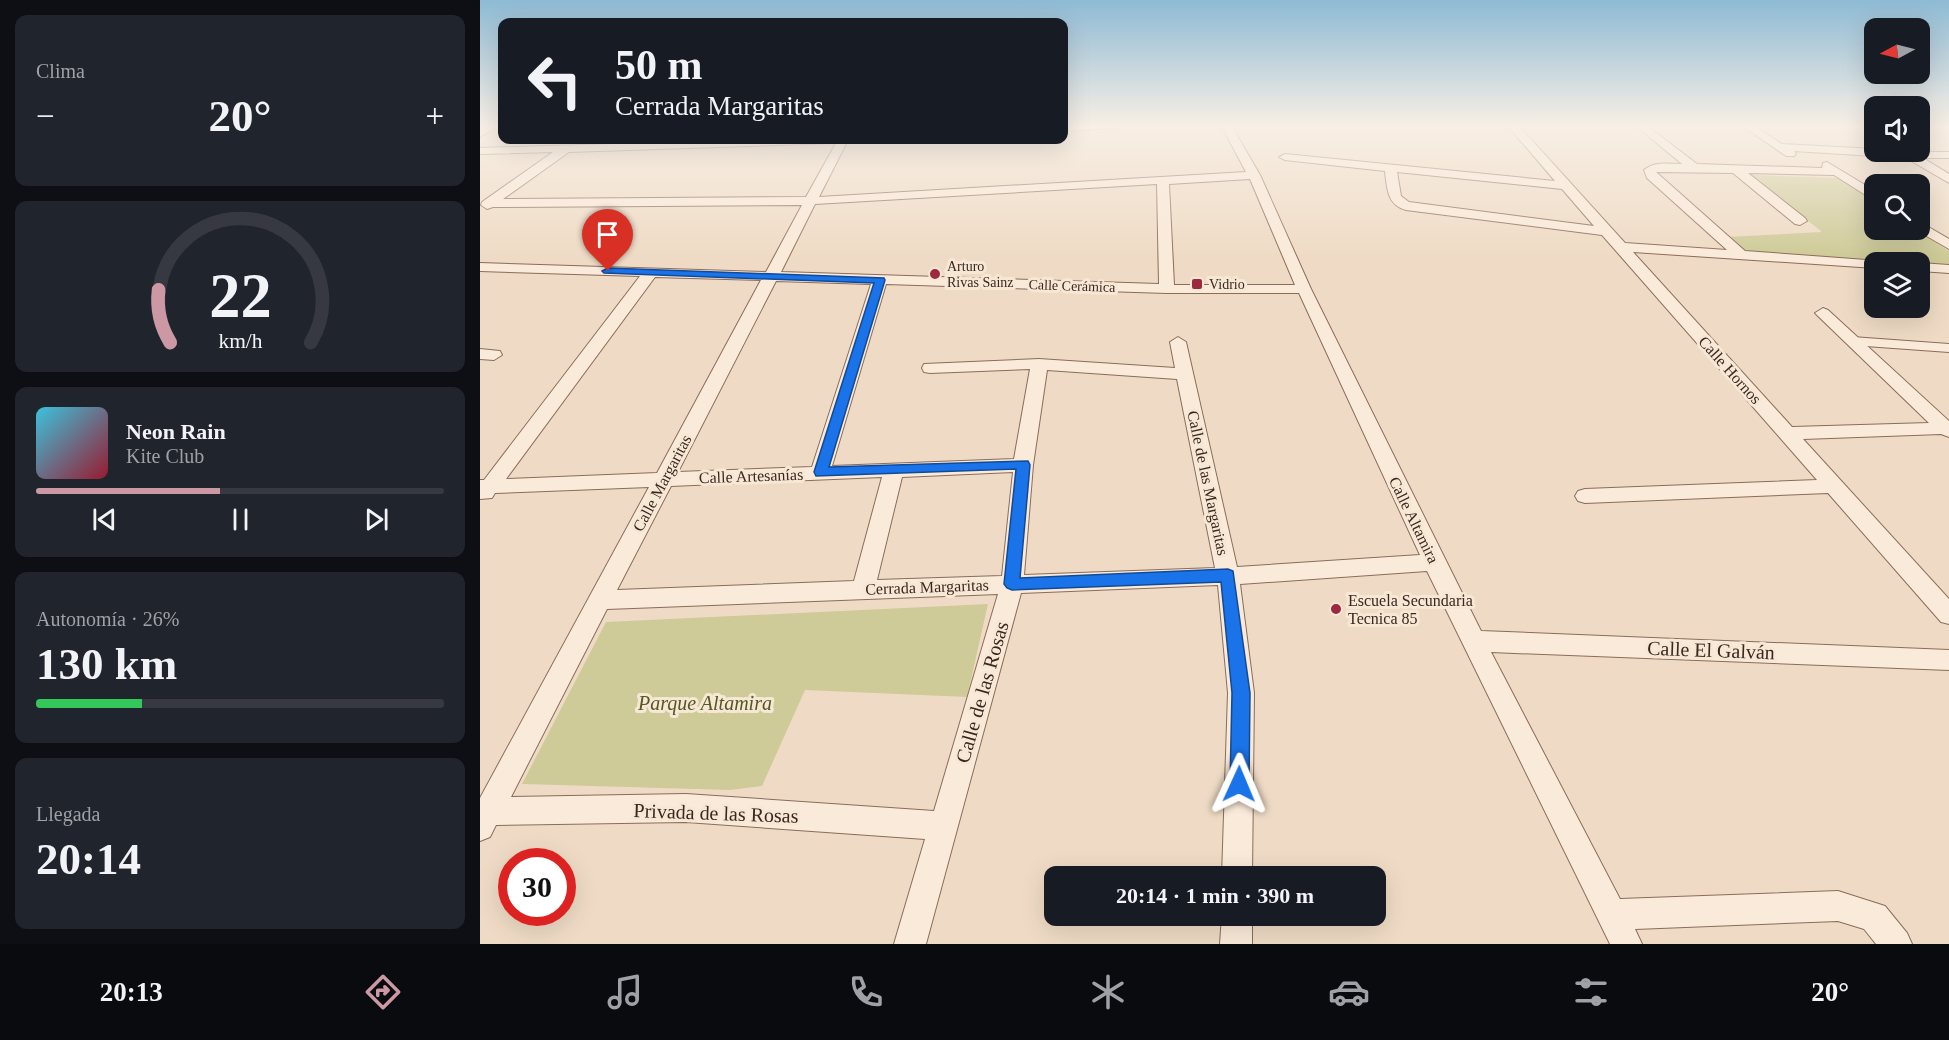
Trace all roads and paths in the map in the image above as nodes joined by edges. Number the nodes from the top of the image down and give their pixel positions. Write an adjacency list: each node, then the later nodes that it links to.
1 (538, 169): 21 (street)
2 (826, 169): 20 (street, Calle Margaritas)
3 (1251, 169): 15 (street, Calle Altamira)
4 (1391, 169): 23 (street)
5 (1401, 169): 18 (street)
6 (1551, 169): 18 (street, Calle Hornos)
7 (1653, 169): 27 (street)
8 (1736, 169): 22 (street)
9 (1737, 169): 13 (street)
10 (1810, 169): 13 (street)
11 (1833, 169): 14 (street)
12 (1932, 169): 17 (street)
13 (1814, 172): 14 (street)
14 (1837, 172): 19 (street)
15 (1254, 175): 16 (street); 36 (street, Calle Altamira)
16 (1163, 179): 20 (street); 35 (street)
17 (1949, 179)
18 (1566, 186): 23 (street, Calle Hornos)
19 (1864, 190)
20 (810, 201): 21 (street); 33 (street, Calle Margaritas)
21 (485, 207)
22 (1800, 221)
23 (1605, 231): 26 (street, Calle Hornos)
24 (1930, 233): 25 (street)
25 (1949, 245)
26 (1619, 247): 27 (street); 45 (street, Calle Hornos)
27 (1741, 255): 28 (street)
28 (1864, 263)
29 (480, 267): 32 (street, Calle Cerámica)
30 (1930, 268): 31 (street)
31 (1949, 269)
32 (650, 273): 33 (street, Calle Cerámica); 51 (street)
33 (771, 276): 34 (street, Calle Cerámica); 49 (street, Calle Margaritas)
34 (880, 280): 35 (street, Calle Cerámica); 48 (street)
35 (1167, 289): 36 (street, Calle Cerámica)
36 (1304, 289): 53 (street, Calle Altamira)
37 (1823, 313): 38 (street)
38 (1852, 341): 40 (lane); 44 (street)
39 (1178, 342): 43 (street, Calle de las Margaritas)
40 (1949, 348)
41 (1039, 364): 42 (street); 43 (street); 46 (street, Calle de las Rosas)
42 (930, 368)
43 (1185, 374): 54 (street, Calle de las Margaritas)
44 (1948, 429): 45 (street)
45 (1786, 433): 50 (street, Calle Hornos)
46 (1023, 465): 47 (street, Calle Artesanías); 55 (street, Calle de las Rosas)
47 (894, 469): 48 (street, Calle Artesanías); 56 (street)
48 (820, 472): 49 (street, Calle Artesanías)
49 (664, 479): 51 (street, Calle Artesanías); 57 (street, Calle Margaritas)
50 (1833, 486): 52 (street); 58 (street, Calle Hornos)
51 (483, 491)
52 (1585, 496)
53 (1434, 562): 54 (street, Cerrada Margaritas); 59 (street, Calle Altamira)
54 (1228, 576): 55 (street, Cerrada Margaritas); 63 (street, Calle de las Margaritas)
55 (1012, 584): 56 (street, Cerrada Margaritas); 62 (street, Calle de las Rosas)
56 (863, 590): 57 (street, Cerrada Margaritas)
57 (600, 600): 61 (street, Calle Margaritas)
58 (1949, 615)
59 (1473, 641): 60 (street, Calle El Galván); 64 (street, Calle Altamira)
60 (1949, 660)
61 (484, 819): 62 (street, Privada de las Rosas)
62 (944, 826): 66 (street, Calle de las Rosas)
63 (1238, 866)
64 (1611, 915): 68 (street, Calle Altamira); 69 (street)
65 (1237, 926): 67 (street)
66 (910, 944)
67 (1236, 944)
68 (1626, 944)
69 (1896, 944)

